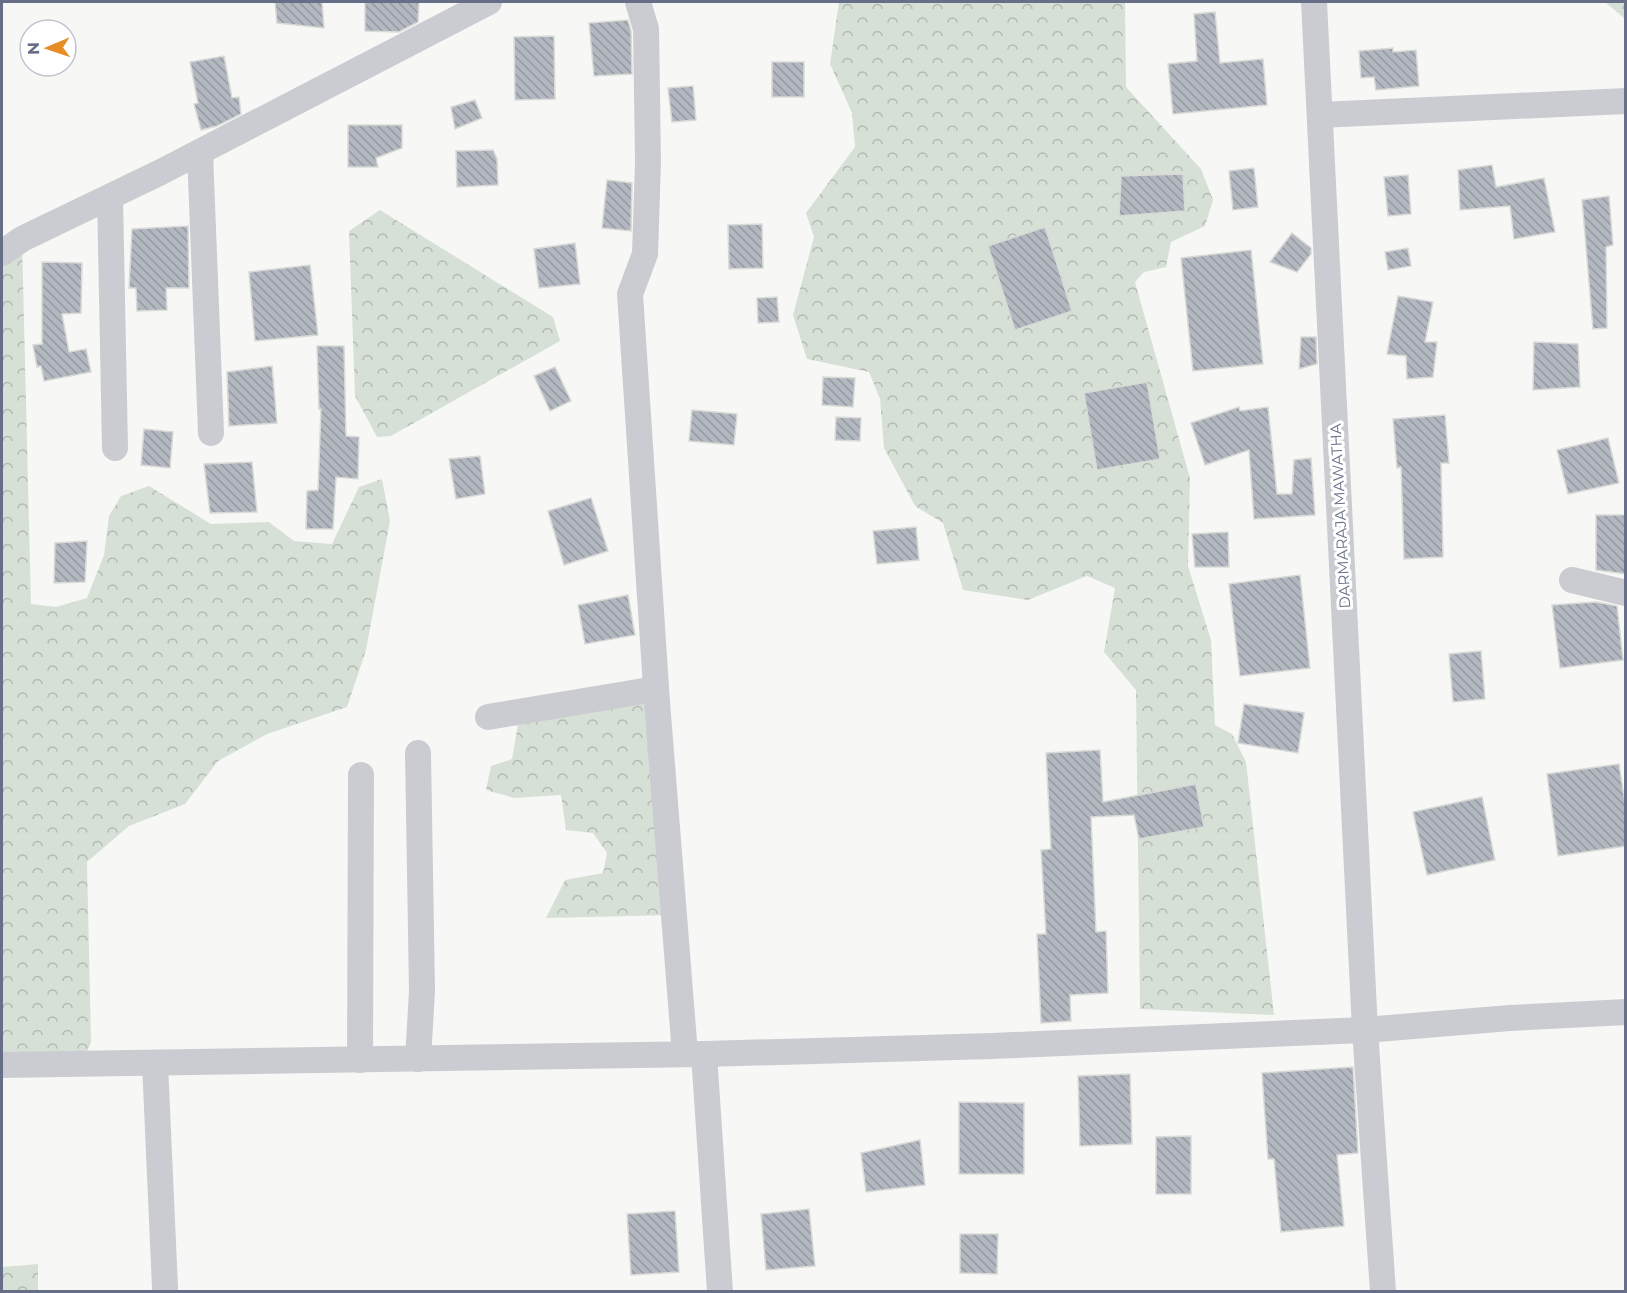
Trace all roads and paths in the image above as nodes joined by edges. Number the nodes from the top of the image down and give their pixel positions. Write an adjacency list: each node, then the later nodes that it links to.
1 (489, 2): 6 (street)
2 (638, 2): 13 (street)
3 (1314, 2): 5 (street, DARMARAJA MAWATHA)
4 (1626, 100): 5 (street)
5 (1320, 114): 18 (street, DARMARAJA MAWATHA)
6 (200, 152): 7 (street); 9 (street)
7 (110, 197): 8 (street); 10 (street)
8 (2, 253)
9 (211, 434)
10 (115, 448)
11 (1572, 580): 12 (street)
12 (1626, 593)
13 (656, 689): 14 (street); 19 (street)
14 (488, 717)
15 (418, 753): 20 (street)
16 (361, 775): 21 (street)
17 (1626, 1012): 18 (street)
18 (1365, 1030): 19 (street); 26 (street, DARMARAJA MAWATHA)
19 (694, 1054): 20 (street); 25 (street)
20 (418, 1059): 21 (street)
21 (360, 1060): 22 (street)
22 (155, 1063): 23 (street); 24 (street)
23 (2, 1065)
24 (165, 1288)
25 (720, 1292)
26 (1383, 1292)

